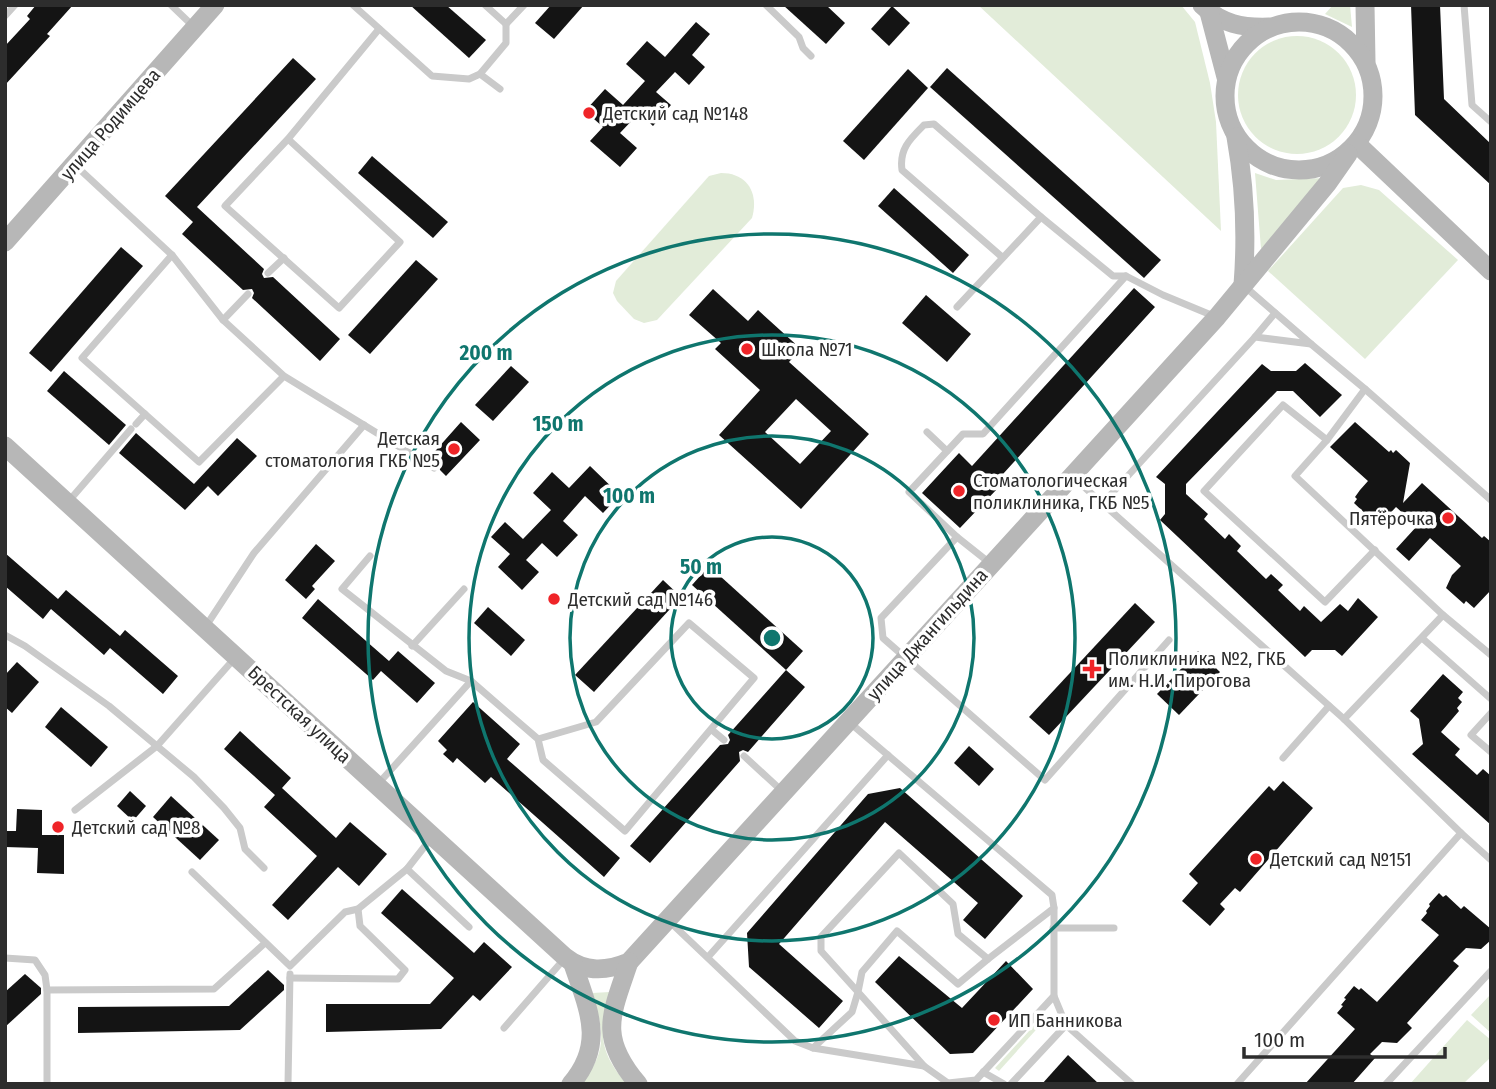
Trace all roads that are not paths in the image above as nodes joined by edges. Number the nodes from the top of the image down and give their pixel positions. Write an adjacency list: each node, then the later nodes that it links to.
1 (15, 5): 12 (lane)
2 (171, 5): 15 (lane)
3 (215, 5): 15 (main road, улица Родимцева)
4 (353, 5): 17 (lane)
5 (485, 5): 14 (lane)
6 (524, 5): 14 (lane)
7 (766, 5): 18 (lane)
8 (1318, 5): 13 (main road)
9 (1365, 5): 19 (main road)
10 (1464, 5): 23 (lane)
11 (1205, 9): 16 (main road); 21 (main road)
12 (5, 16)
13 (1303, 21): 16 (main road); 19 (main road)
14 (506, 24): 20 (lane)
15 (195, 27): 27 (main road, улица Родимцева)
16 (1270, 27): 21 (main road)
17 (379, 29): 20 (lane); 25 (lane)
18 (811, 56)
19 (1366, 62): 26 (main road)
20 (480, 74): 22 (lane)
21 (1226, 77): 24 (main road)
22 (500, 89)
23 (1491, 122)
24 (1236, 137): 26 (main road); 36 (main road)
25 (288, 139): 32 (lane); 32 (lane)
26 (1352, 149): 33 (main road); 36 (main road, улица Джангильдина)
27 (75, 164): 29 (main road, улица Родимцева); 30 (lane)
28 (1041, 217): 31 (lane); 31 (lane); 35 (lane)
29 (5, 242)
30 (172, 255): 41 (lane); 46 (lane)
31 (1002, 257): 38 (lane)
32 (284, 258): 34 (lane)
33 (1491, 271)
34 (268, 273)
35 (1126, 276): 40 (lane); 51 (lane)
36 (1243, 285): 39 (lane); 40 (main road, улица Джангильдина)
37 (248, 294): 41 (lane)
38 (957, 307)
39 (1275, 313): 42 (lane); 43 (lane)
40 (1217, 317): 53 (main road, улица Джангильдина)
41 (223, 320): 44 (lane)
42 (1255, 337): 43 (lane); 56 (lane)
43 (1311, 344): 45 (lane)
44 (284, 376): 46 (lane); 47 (lane)
45 (1365, 389): 49 (lane); 54 (lane)
46 (145, 414): 55 (lane)
47 (363, 425): 52 (lane); 63 (lane)
48 (927, 432): 51 (lane)
49 (1327, 440): 58 (lane); 58 (lane)
50 (5, 446): 55 (main road, Брестская улица)
51 (947, 452): 57 (lane)
52 (434, 468)
53 (1071, 476): 56 (lane); 60 (main road, улица Джангильдина)
54 (1491, 500)
55 (68, 502): 63 (main road, Брестская улица)
56 (1102, 503): 73 (lane)
57 (957, 537): 60 (lane); 70 (lane)
58 (1375, 550): 62 (lane)
59 (370, 556): 67 (lane)
60 (991, 564): 70 (main road, улица Джангильдина)
61 (464, 589): 67 (lane)
62 (1443, 615): 65 (lane); 68 (lane)
63 (205, 627): 69 (main road, Брестская улица)
64 (5, 635): 80 (lane)
65 (1422, 638): 72 (lane); 75 (lane)
66 (1169, 640): 70 (lane)
67 (412, 646): 71 (lane)
68 (1491, 655)
69 (237, 656): 80 (lane); 85 (main road, Брестская улица)
70 (905, 657): 76 (main road, улица Джангильдина)
71 (471, 681): 78 (lane); 85 (lane)
72 (1491, 699)
73 (1329, 706): 75 (lane); 84 (lane)
74 (1491, 713): 81 (lane)
75 (1344, 719): 88 (lane)
76 (848, 721): 82 (lane); 86 (main road, улица Джангильдина)
77 (712, 730): 78 (lane); 78 (lane); 79 (lane)
78 (538, 739)
79 (724, 740)
80 (157, 747): 87 (lane); 91 (lane)
81 (1491, 752)
82 (888, 755): 94 (lane); 101 (lane)
83 (744, 756): 86 (lane)
84 (1283, 758)
85 (377, 786): 89 (main road, Брестская улица)
86 (784, 793): 96 (main road, улица Джангильдина)
87 (75, 810)
88 (1461, 833): 90 (lane); 124 (lane)
89 (432, 836): 92 (lane); 104 (main road, Брестская улица)
90 (1491, 860)
91 (264, 868)
92 (407, 869): 95 (lane); 97 (lane)
93 (192, 872): 100 (lane)
94 (1054, 908): 98 (lane); 103 (lane)
95 (358, 909): 106 (lane); 108 (lane)
96 (667, 919): 101 (lane); 105 (main road, улица Джангильдина)
97 (469, 927)
98 (1053, 928): 99 (lane); 111 (lane)
99 (1114, 929)
100 (265, 943): 106 (lane); 109 (lane)
101 (708, 957): 114 (lane)
102 (5, 958): 109 (lane)
103 (988, 959): 110 (lane); 110 (lane)
104 (569, 961): 105 (main road); 113 (lane); 119 (main road)
105 (629, 962): 120 (main road)
106 (290, 966): 108 (lane)
107 (1491, 971): 125 (lane)
108 (290, 978): 118 (lane)
109 (47, 990): 117 (lane)
110 (858, 992): 114 (lane); 115 (lane)
111 (1054, 996): 112 (lane); 116 (lane)
112 (1066, 1025): 122 (lane); 123 (lane)
113 (504, 1028)
114 (813, 1048): 115 (lane)
115 (924, 1066): 116 (lane)
116 (983, 1072): 121 (lane)
117 (47, 1084)
118 (288, 1084)
119 (571, 1084)
120 (638, 1084)
121 (1004, 1084)
122 (1011, 1084)
123 (1132, 1084)
124 (1237, 1084)
125 (1386, 1084)

